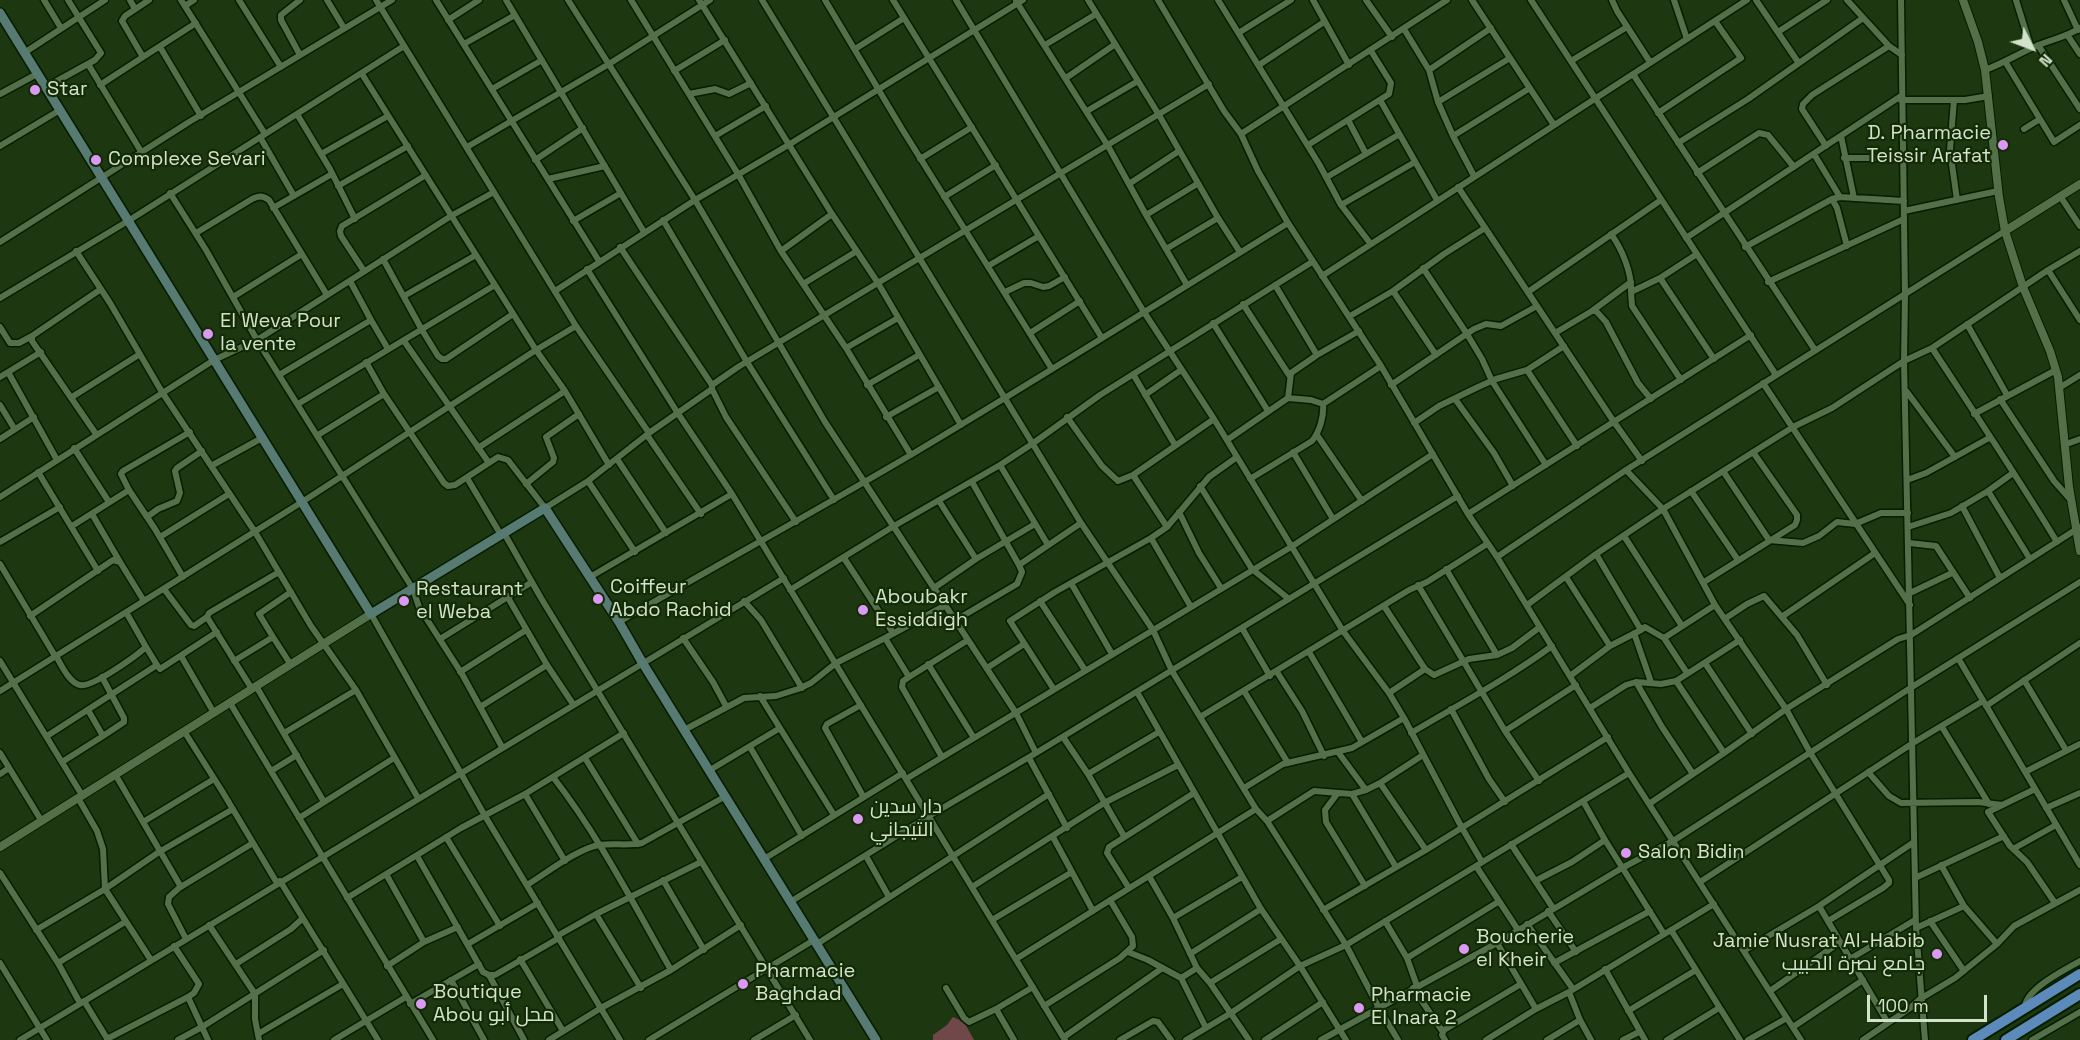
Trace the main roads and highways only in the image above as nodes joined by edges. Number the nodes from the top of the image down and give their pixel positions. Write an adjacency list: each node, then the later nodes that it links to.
1 (0, 13): 4 (main road)
2 (2074, 974): 5 (highway)
3 (2080, 994): 6 (highway)
4 (876, 1040)
5 (1973, 1040)
6 (2006, 1040)

